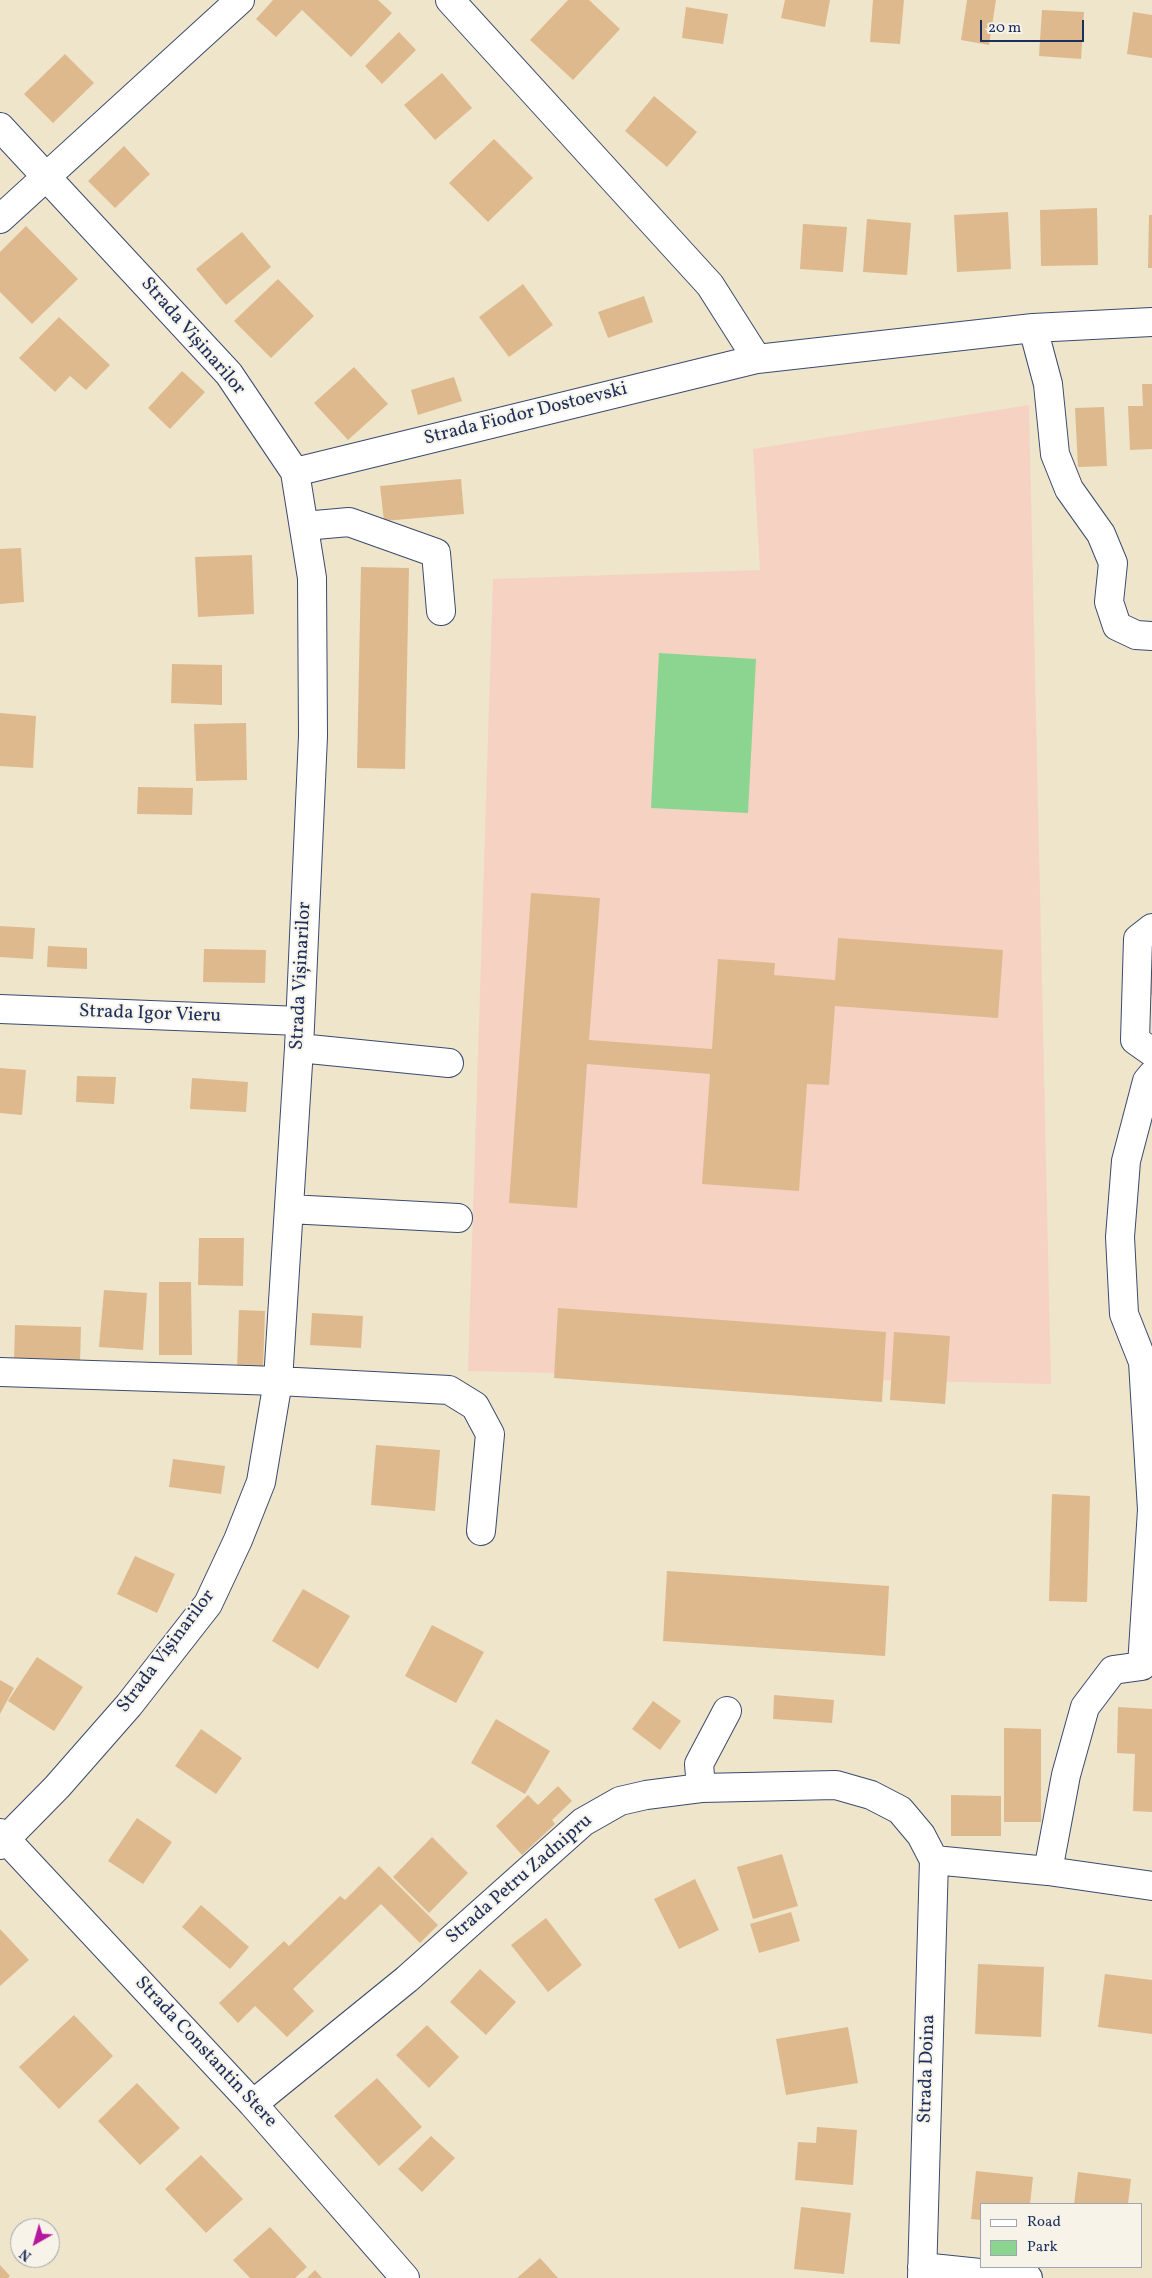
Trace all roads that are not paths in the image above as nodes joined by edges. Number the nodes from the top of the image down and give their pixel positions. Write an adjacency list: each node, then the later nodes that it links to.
1 (240, 0): 4 (street)
2 (450, 0): 8 (street)
3 (0, 127): 4 (street, Strada Vișinarilor)
4 (46, 177): 5 (street); 9 (street, Strada Vișinarilor)
5 (0, 219)
6 (1152, 322): 7 (street, Strada Fiodor Dostoevski)
7 (1033, 328): 8 (street, Strada Fiodor Dostoevski); 12 (street)
8 (757, 359): 9 (street, Strada Fiodor Dostoevski)
9 (295, 472): 10 (street, Strada Vișinarilor)
10 (304, 526): 11 (street); 15 (street, Strada Vișinarilor)
11 (441, 612)
12 (1152, 636)
13 (1152, 928): 17 (street)
14 (0, 1009): 15 (street, Strada Igor Vieru)
15 (300, 1021): 16 (street, Strada Vișinarilor)
16 (299, 1048): 18 (street); 20 (street, Strada Vișinarilor)
17 (1152, 1052)
18 (449, 1063)
19 (1149, 1078): 22 (street)
20 (289, 1209): 21 (street); 24 (street, Strada Vișinarilor)
21 (458, 1218)
22 (1148, 1362): 26 (street)
23 (0, 1372): 24 (street)
24 (278, 1381): 25 (street); 29 (street, Strada Vișinarilor)
25 (481, 1530)
26 (1147, 1669): 31 (street)
27 (727, 1711): 28 (street)
28 (701, 1788): 30 (street, Strada Petru Zadnipru); 33 (street, Strada Petru Zadnipru)
29 (2, 1839): 33 (street, Strada Constantin Stere)
30 (934, 1860): 31 (street); 34 (street, Strada Doina)
31 (1048, 1871): 32 (street)
32 (1152, 1886)
33 (253, 2104): 35 (street, Strada Constantin Stere)
34 (922, 2273): 36 (street)
35 (405, 2278)
36 (1028, 2278)

